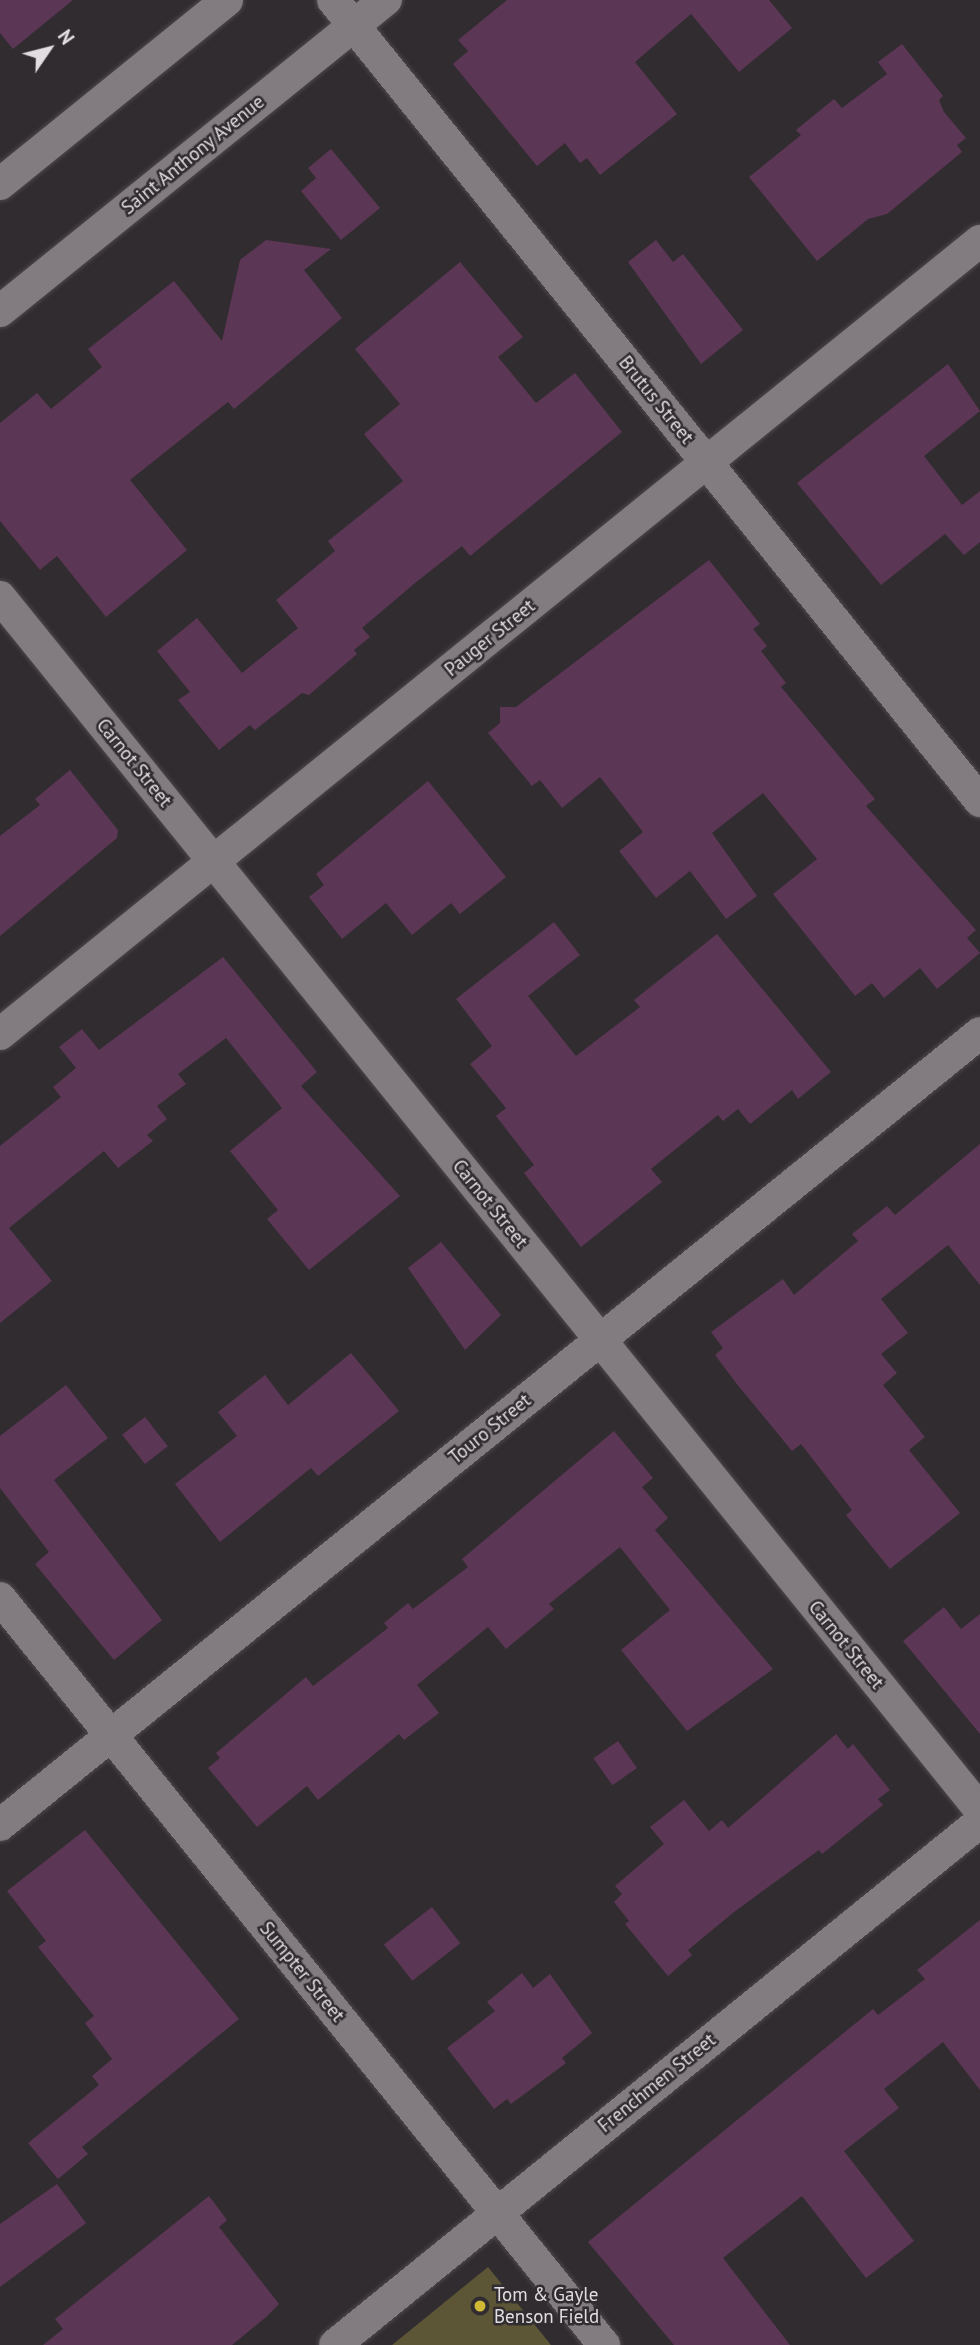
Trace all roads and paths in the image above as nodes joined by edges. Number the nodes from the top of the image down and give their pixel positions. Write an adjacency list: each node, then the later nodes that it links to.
1 (227, 0): 5 (street)
2 (333, 0): 4 (street, Brutus Street)
3 (386, 0): 4 (street, Saint Anthony Avenue)
4 (354, 26): 7 (street, Saint Anthony Avenue); 8 (street, Brutus Street)
5 (0, 184)
6 (980, 241): 8 (street, Pauger Street)
7 (0, 311)
8 (707, 463): 10 (street, Brutus Street); 11 (street, Pauger Street)
9 (0, 597): 11 (street, Carnot Street)
10 (980, 801)
11 (213, 862): 13 (street, Pauger Street); 14 (street, Carnot Street)
12 (980, 1032): 14 (street, Touro Street)
13 (0, 1034)
14 (600, 1340): 16 (street, Touro Street); 17 (street, Carnot Street)
15 (0, 1598): 16 (street, Sumpter Street)
16 (111, 1735): 19 (street, Touro Street); 20 (street, Sumpter Street)
17 (980, 1810)
18 (980, 1822): 20 (street, Frenchmen Street)
19 (0, 1825)
20 (497, 2213): 21 (street, Frenchmen Street); 22 (street, Sumpter Street)
21 (335, 2345)
22 (604, 2345)

